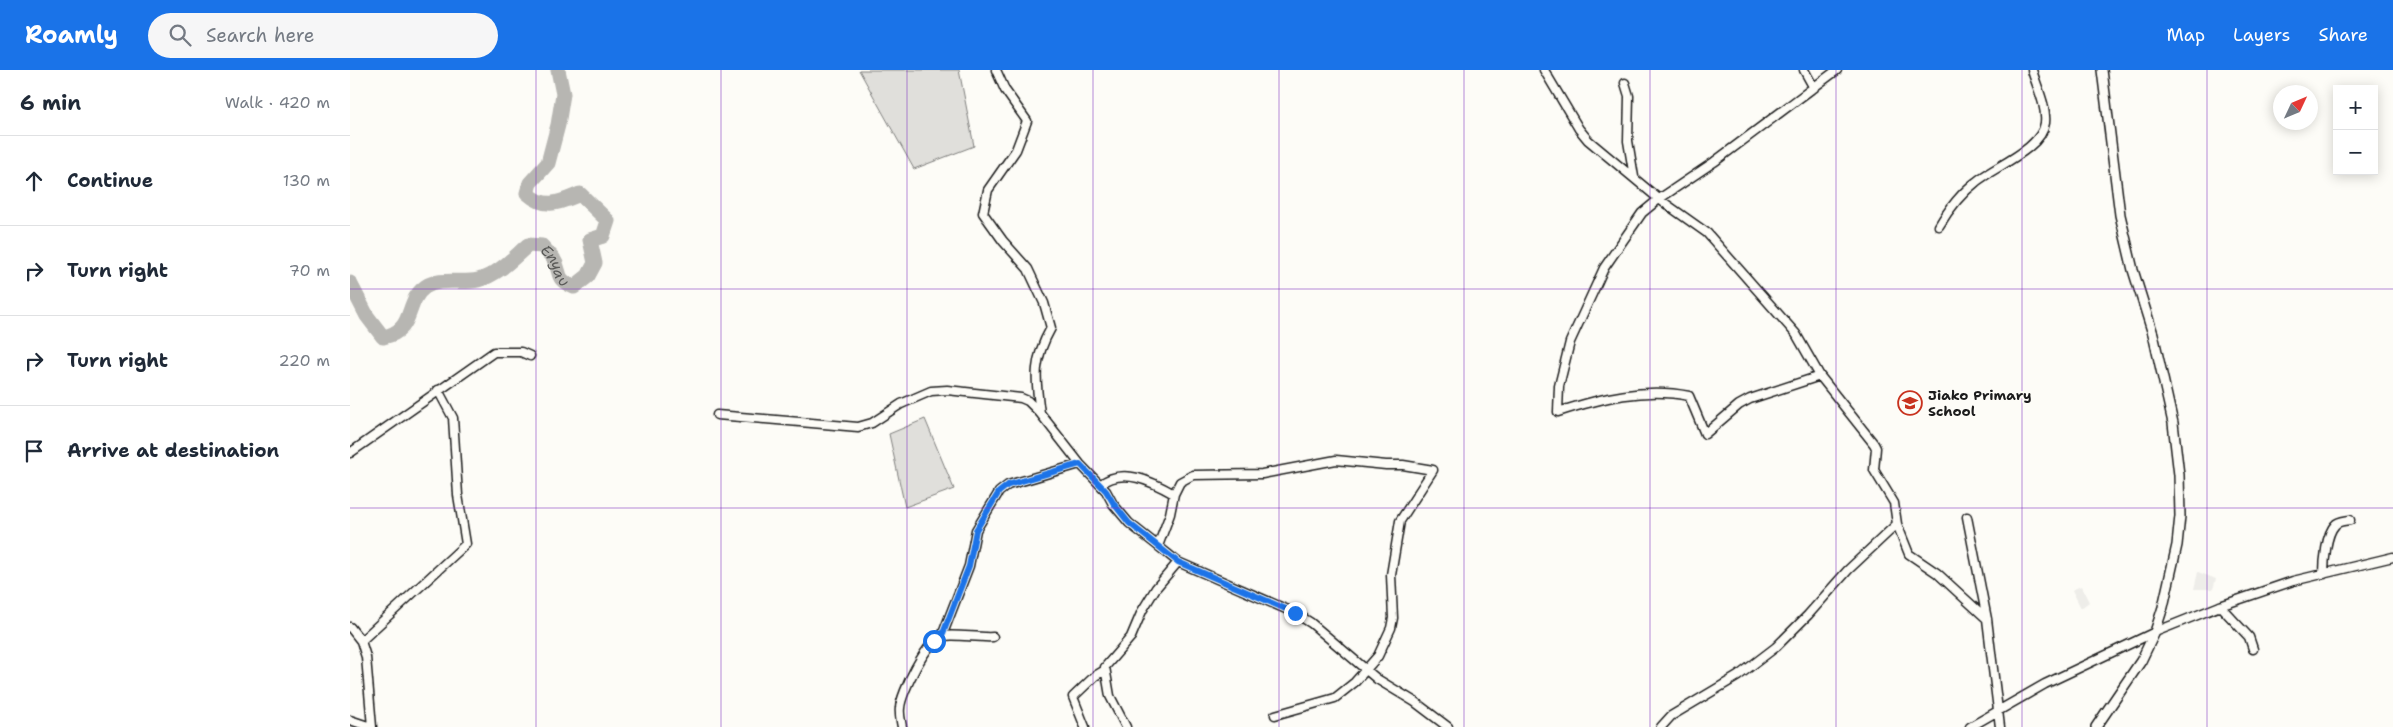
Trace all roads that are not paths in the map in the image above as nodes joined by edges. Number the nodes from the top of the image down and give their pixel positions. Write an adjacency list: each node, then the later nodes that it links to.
1 (996, 70): 15 (street)
2 (1544, 70): 9 (street)
3 (1804, 70): 8 (street)
4 (1837, 70): 8 (street)
5 (2032, 70): 11 (street)
6 (2102, 70): 31 (street)
7 (1625, 83): 9 (street)
8 (1814, 88): 10 (street)
9 (1634, 177): 10 (street)
10 (1659, 199): 13 (street); 13 (street)
11 (1939, 226)
12 (530, 356): 14 (street)
13 (1820, 376): 23 (street)
14 (438, 390): 17 (street); 34 (street)
15 (1040, 412): 16 (street); 18 (street)
16 (717, 415)
17 (350, 453)
18 (1080, 464): 19 (street); 32 (street)
19 (1100, 485): 20 (street); 24 (street)
20 (1174, 494): 24 (street); 37 (street)
21 (1967, 517): 29 (street)
22 (2350, 520): 27 (street)
23 (1897, 524): 29 (street); 46 (street)
24 (1158, 546): 26 (street)
25 (2393, 557): 27 (street)
26 (1178, 562): 36 (street); 37 (street)
27 (2324, 574): 28 (street)
28 (2220, 606): 31 (street); 35 (street)
29 (1987, 619): 38 (street)
30 (350, 627): 34 (street)
31 (2155, 632): 38 (street); 49 (street)
32 (942, 636): 33 (street); 42 (street)
33 (993, 637)
34 (361, 641): 41 (street)
35 (2253, 649)
36 (1105, 670): 43 (street); 44 (street)
37 (1366, 671): 39 (street); 45 (street)
38 (1998, 710): 47 (street); 48 (street)
39 (1275, 714)
40 (350, 720): 41 (street)
41 (371, 727)
42 (902, 727)
43 (1085, 727)
44 (1126, 727)
45 (1448, 727)
46 (1661, 727)
47 (1970, 727)
48 (2000, 727)
49 (2096, 727)

